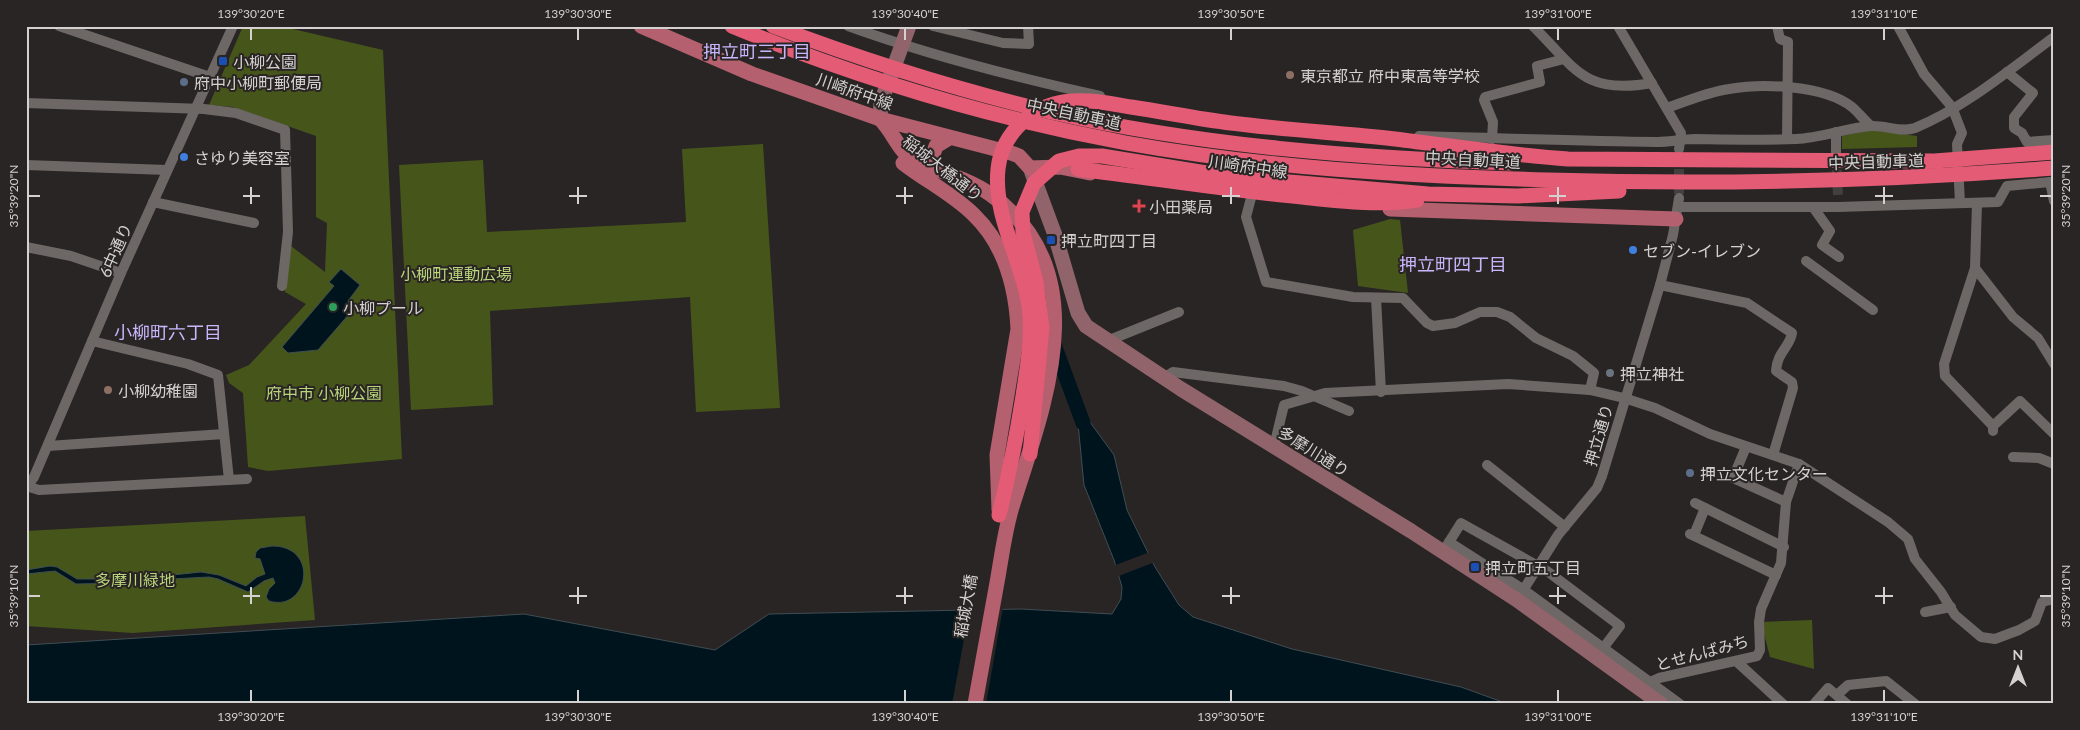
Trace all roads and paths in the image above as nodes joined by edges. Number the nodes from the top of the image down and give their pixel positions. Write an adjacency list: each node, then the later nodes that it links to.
1 (60, 26): 19 (street)
2 (233, 26): 19 (street, 6中通り)
3 (641, 26): 26 (main road, 川崎府中線)
4 (732, 26): 17 (highway)
5 (773, 26): 17 (highway)
6 (848, 26): 15 (street)
7 (908, 26): 15 (street)
8 (933, 26): 9 (street)
9 (1028, 26)
10 (1533, 26): 16 (street)
11 (1618, 26): 20 (street)
12 (1777, 26): 21 (street)
13 (1898, 26): 23 (street)
14 (2054, 37): 18 (street)
15 (901, 46): 26 (street); 30 (street)
16 (1564, 59): 20 (street); 30 (street)
17 (879, 72): 37 (highway, 中央自動車道); 43 (highway, 中央自動車道)
18 (2007, 72): 23 (street); 33 (street)
19 (210, 77): 25 (street, 6中通り)
20 (1652, 83): 24 (street)
21 (1786, 87): 24 (street); 27 (street); 31 (street)
22 (26, 103): 25 (street)
23 (1952, 107): 27 (street); 52 (street)
24 (1667, 108): 34 (street)
25 (195, 109): 42 (street, 6中通り); 64 (street)
26 (880, 119): 29 (main road, 川崎府中線); 40 (main road, 稲城大橋通り); 94 (main road, 稲城大橋通り)
27 (1870, 126): 28 (street)
28 (1836, 132): 31 (street); 35 (street)
29 (949, 138): 39 (main road, 川崎府中線); 40 (main road)
30 (1492, 139): 34 (street)
31 (1787, 139): 34 (street)
32 (2054, 140): 33 (street)
33 (2027, 142): 45 (street)
34 (1680, 144)
35 (1836, 152)
36 (2054, 152): 37 (highway, 中央自動車道)
37 (1937, 161): 94 (highway)
38 (26, 165): 42 (street)
39 (1030, 168): 41 (main road, 川崎府中線); 49 (main road, 川崎府中線); 69 (street, 多摩川通り)
40 (934, 169): 82 (main road, 稲城大橋通り)
41 (1078, 169): 46 (highway); 48 (main road, 川崎府中線)
42 (167, 170): 51 (street, 6中通り)
43 (1928, 177): 44 (highway, 中央自動車道); 46 (highway)
44 (2052, 177): 45 (street); 50 (street)
45 (2007, 186): 53 (street)
46 (1449, 195): 82 (highway)
47 (1838, 195): 55 (street)
48 (1251, 198): 49 (main road, 川崎府中線); 65 (street)
49 (1311, 198): 56 (main road, 川崎府中線)
50 (2054, 201)
51 (153, 202): 57 (street); 62 (street, 6中通り)
52 (1960, 203): 53 (street); 55 (street)
53 (1977, 203): 61 (street)
54 (1813, 207): 55 (street); 56 (street); 59 (street)
55 (1838, 207)
56 (1677, 208): 63 (street, 押立通り)
57 (254, 223)
58 (26, 247): 62 (street)
59 (1839, 257)
60 (1806, 261): 66 (street)
61 (1975, 268): 70 (street); 78 (street)
62 (121, 273): 68 (street, 6中通り)
63 (1660, 285): 75 (street, 押立通り); 83 (street)
64 (282, 286)
65 (1376, 298): 72 (street); 73 (street)
66 (1874, 310)
67 (1179, 312): 69 (street)
68 (92, 341): 77 (street); 79 (street, 6中通り)
69 (1107, 341): 71 (street, 多摩川通り)
70 (2054, 364)
71 (1164, 378): 74 (street); 80 (street, 多摩川通り)
72 (1590, 390): 73 (street); 75 (street)
73 (1381, 392): 74 (street)
74 (1314, 396): 76 (street); 80 (street)
75 (1624, 398): 81 (street); 95 (street, 押立通り)
76 (1348, 411)
77 (224, 434): 79 (street); 89 (street)
78 (2054, 434)
79 (48, 446): 90 (street, 6中通り)
80 (1274, 446): 96 (street, 多摩川通り)
81 (1746, 447): 83 (street); 91 (street)
82 (1030, 454): 94 (main road, 稲城大橋通り)
83 (1774, 455): 85 (street)
84 (2013, 457): 86 (street)
85 (1799, 464): 91 (street, とせんばみち); 102 (street)
86 (2054, 464)
87 (1487, 465): 95 (street)
88 (247, 478): 89 (street)
89 (228, 480): 90 (street)
90 (27, 487)
91 (1786, 502): 97 (street, とせんばみち)
92 (1695, 503): 93 (street)
93 (1705, 508): 97 (street); 99 (street)
94 (1004, 518): 108 (main road, 稲城大橋); 109 (main road, 稲城大橋)
95 (1564, 527): 98 (street, 押立通り)
96 (1446, 547): 98 (street); 100 (street, 多摩川通り)
97 (1784, 547): 99 (street, とせんばみち)
98 (1539, 566): 100 (street, 押立通り); 104 (street)
99 (1776, 575): 105 (street, とせんばみち)
100 (1520, 595): 104 (street); 106 (street, 多摩川通り)
101 (2054, 599): 102 (street)
102 (1951, 608): 103 (street)
103 (1925, 612)
104 (1604, 647): 106 (street)
105 (1736, 661): 106 (street, とせんばみち); 112 (street)
106 (1646, 686): 110 (street, 多摩川通り); 111 (street)
107 (1837, 695): 113 (street); 114 (street); 115 (street)
108 (965, 704)
109 (975, 704)
110 (1661, 704)
111 (1680, 704)
112 (1783, 704)
113 (1814, 704)
114 (1847, 704)
115 (1915, 704)

